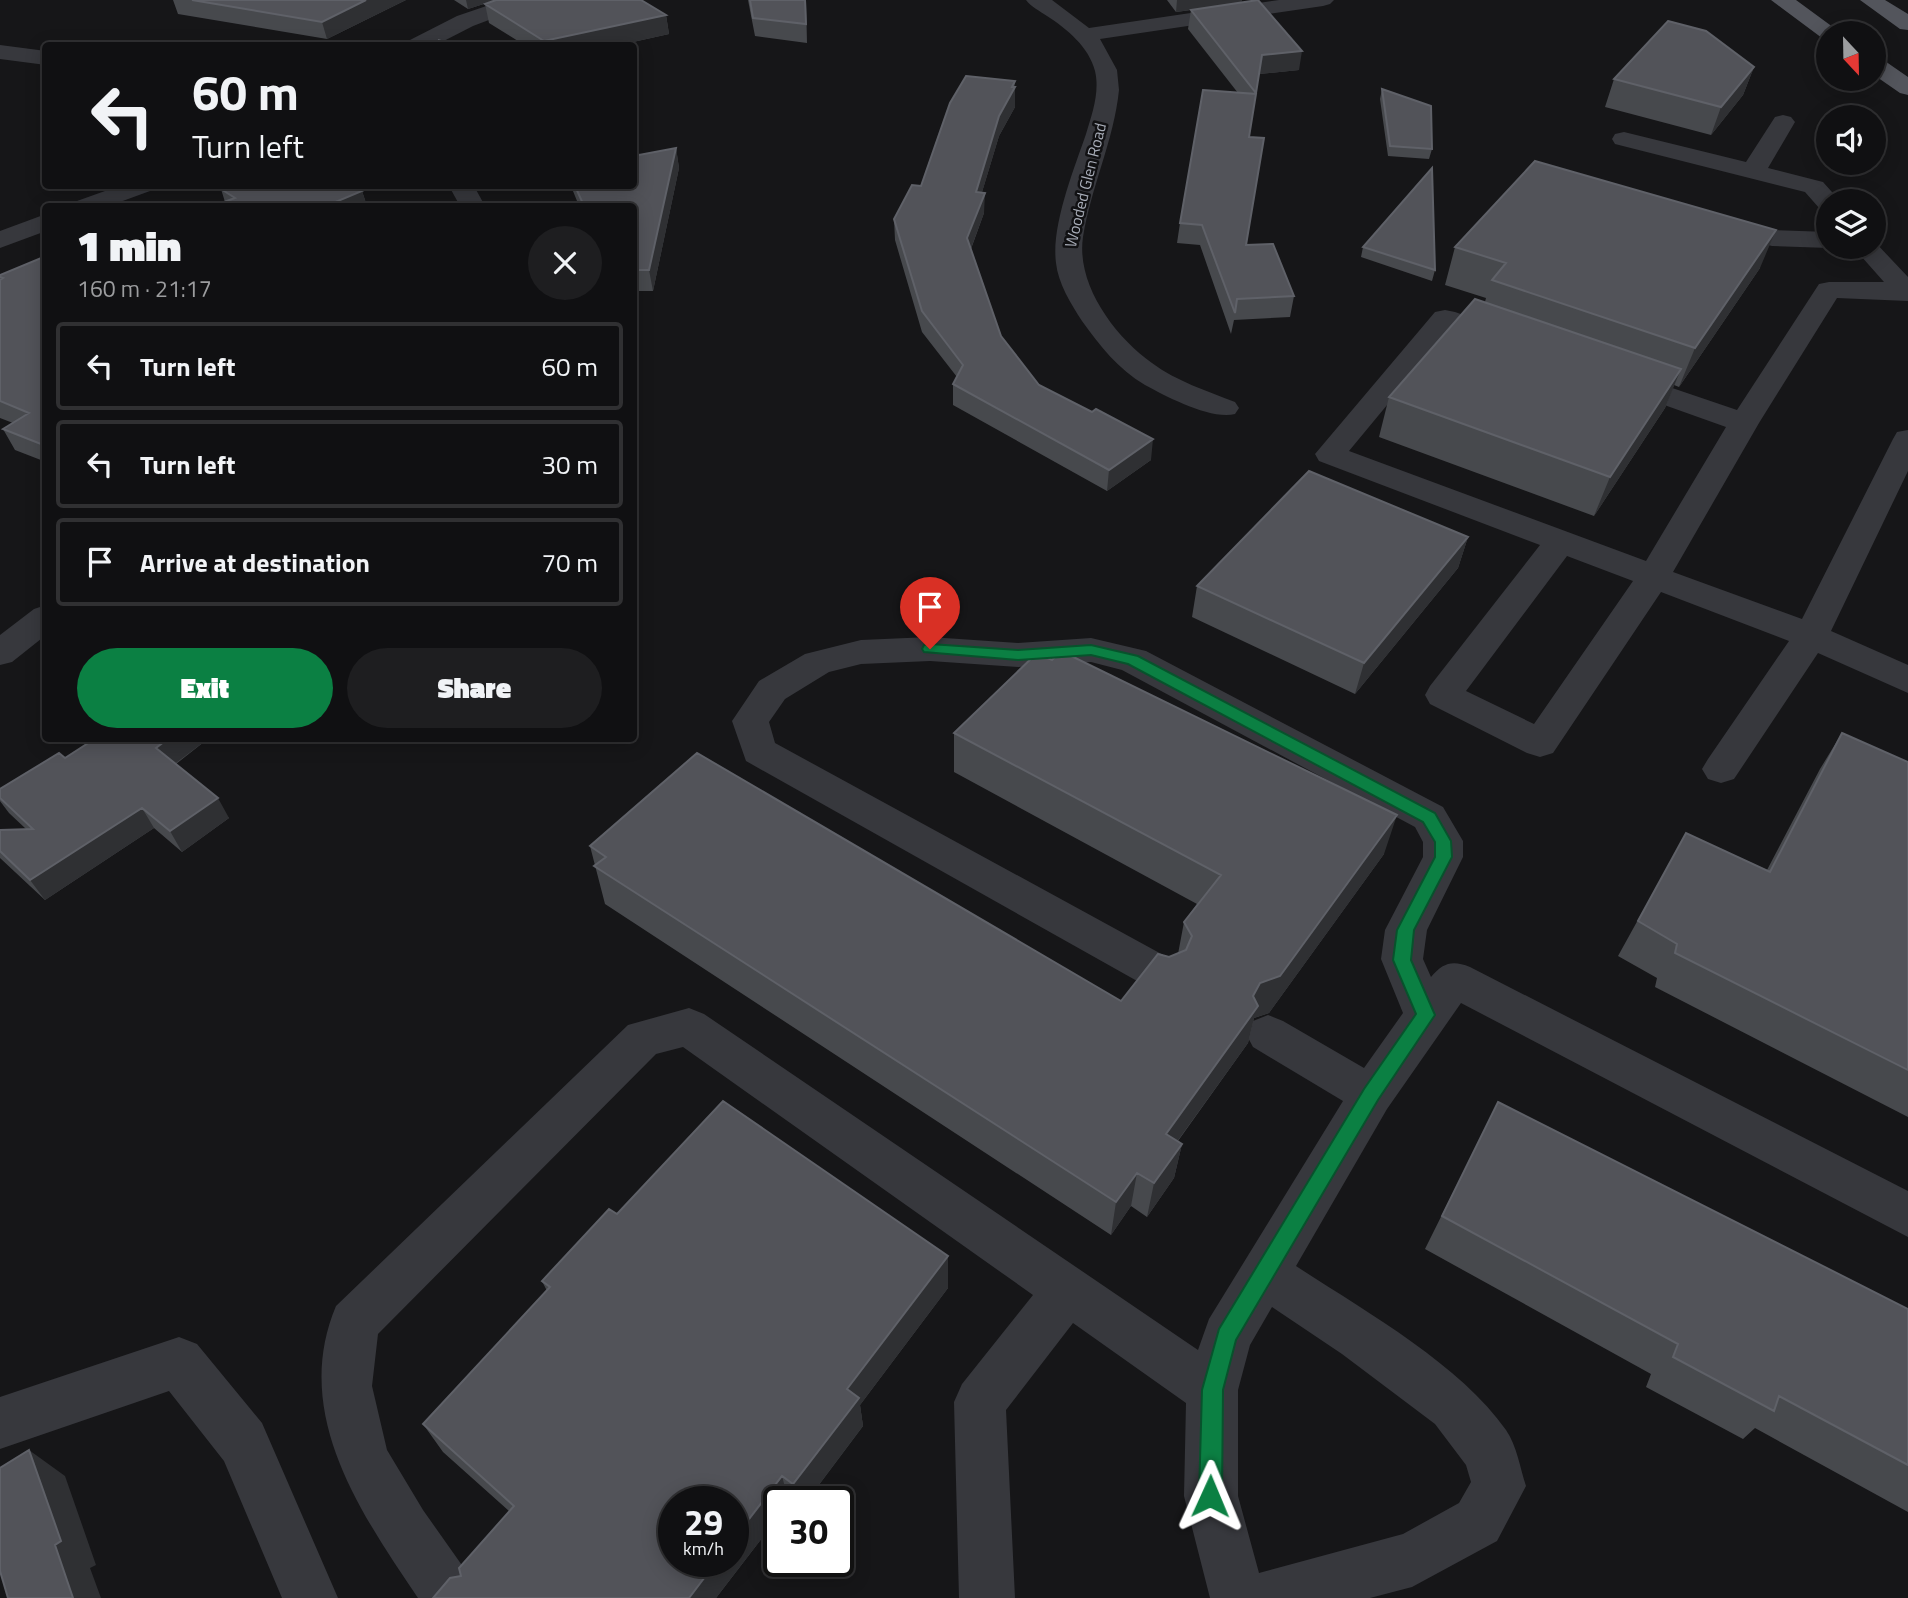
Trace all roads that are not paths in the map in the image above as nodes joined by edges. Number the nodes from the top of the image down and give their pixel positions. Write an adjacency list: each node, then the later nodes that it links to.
1 (524, 0): 9 (street)
2 (1037, 0): 8 (street, Wooded Glen Road)
3 (1323, 0): 8 (street)
4 (1782, 0): 6 (main road)
5 (1871, 0): 7 (main road)
6 (1816, 23)
7 (1908, 24)
8 (1083, 35): 28 (street, Wooded Glen Road)
9 (424, 42)
10 (0, 52): 11 (street)
11 (42, 57)
12 (1886, 72): 13 (main road)
13 (1908, 88)
14 (1783, 122): 16 (street)
15 (1624, 139): 16 (street)
16 (1752, 173): 18 (street)
17 (133, 189): 19 (street)
18 (1816, 189)
19 (94, 203)
20 (1694, 217): 23 (street)
21 (42, 224): 22 (street)
22 (0, 240)
23 (1816, 240)
24 (1878, 259): 25 (street)
25 (1908, 291): 29 (street)
26 (1536, 350): 31 (street)
27 (1588, 368): 29 (street)
28 (1224, 408)
29 (1744, 422): 32 (street)
30 (1908, 439): 34 (street)
31 (1561, 540): 32 (street); 32 (street)
32 (1654, 576): 34 (street)
33 (42, 620): 35 (street)
34 (1811, 636): 36 (street); 37 (street)
35 (0, 653)
36 (1908, 680)
37 (1721, 769)
38 (1161, 974): 39 (street)
39 (1440, 997): 41 (street); 42 (street)
40 (1268, 1034): 41 (street)
41 (1371, 1095): 43 (street)
42 (1908, 1215)
43 (1265, 1274): 45 (street); 51 (street)
44 (1068, 1290): 45 (street); 48 (street); 49 (street)
45 (1212, 1390): 50 (street)
46 (0, 1423): 47 (street)
47 (310, 1598)
48 (451, 1598)
49 (986, 1598)
50 (1238, 1598)
51 (1267, 1598)

